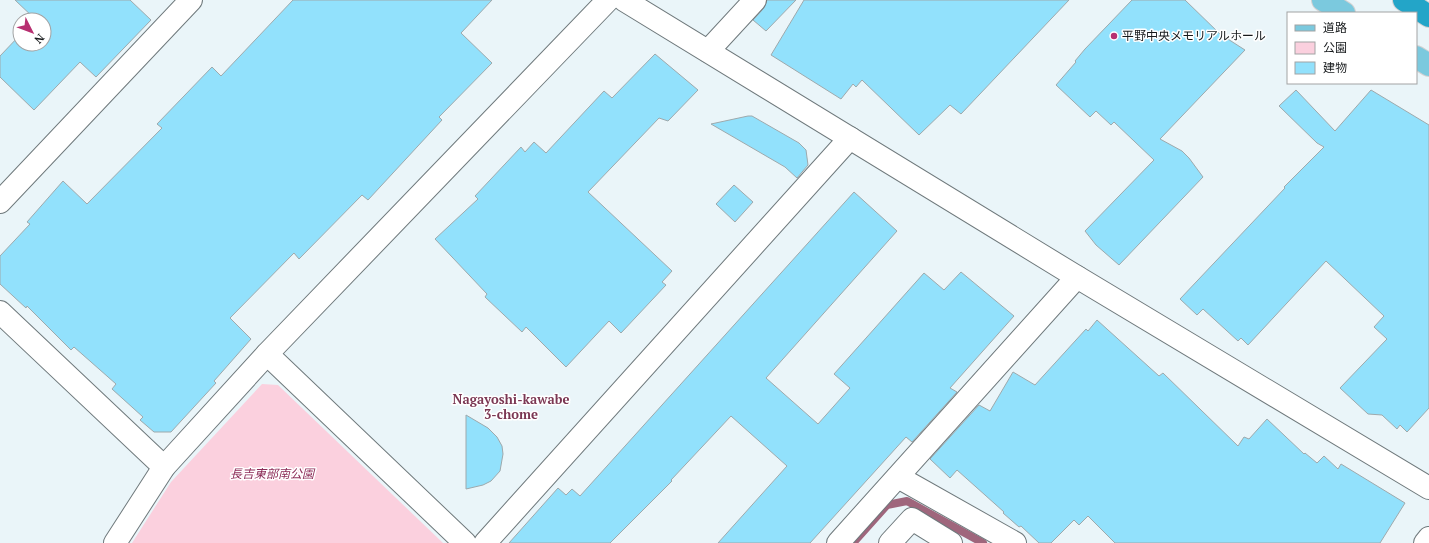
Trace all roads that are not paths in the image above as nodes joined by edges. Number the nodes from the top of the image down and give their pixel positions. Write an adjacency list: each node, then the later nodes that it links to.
1 (191, 0): 13 (street)
2 (608, 0): 16 (street)
3 (624, 0): 9 (street)
4 (755, 0): 9 (street)
5 (1323, 0): 7 (main road)
6 (1404, 0): 8 (highway)
7 (1342, 12)
8 (1429, 16)
9 (708, 51): 12 (street)
10 (1417, 58): 11 (main road)
11 (1429, 65)
12 (850, 138): 14 (street); 23 (street)
13 (0, 202)
14 (1077, 277): 18 (street); 19 (street)
15 (0, 312): 17 (street)
16 (268, 354): 17 (street); 22 (street)
17 (164, 467): 21 (street)
18 (898, 476): 24 (street); 27 (street)
19 (1429, 488)
20 (1429, 538): 28 (street)
21 (115, 543)
22 (465, 543)
23 (485, 543)
24 (838, 543)
25 (890, 543): 26 (street)
26 (951, 543)
27 (1015, 543)
28 (1424, 543)

